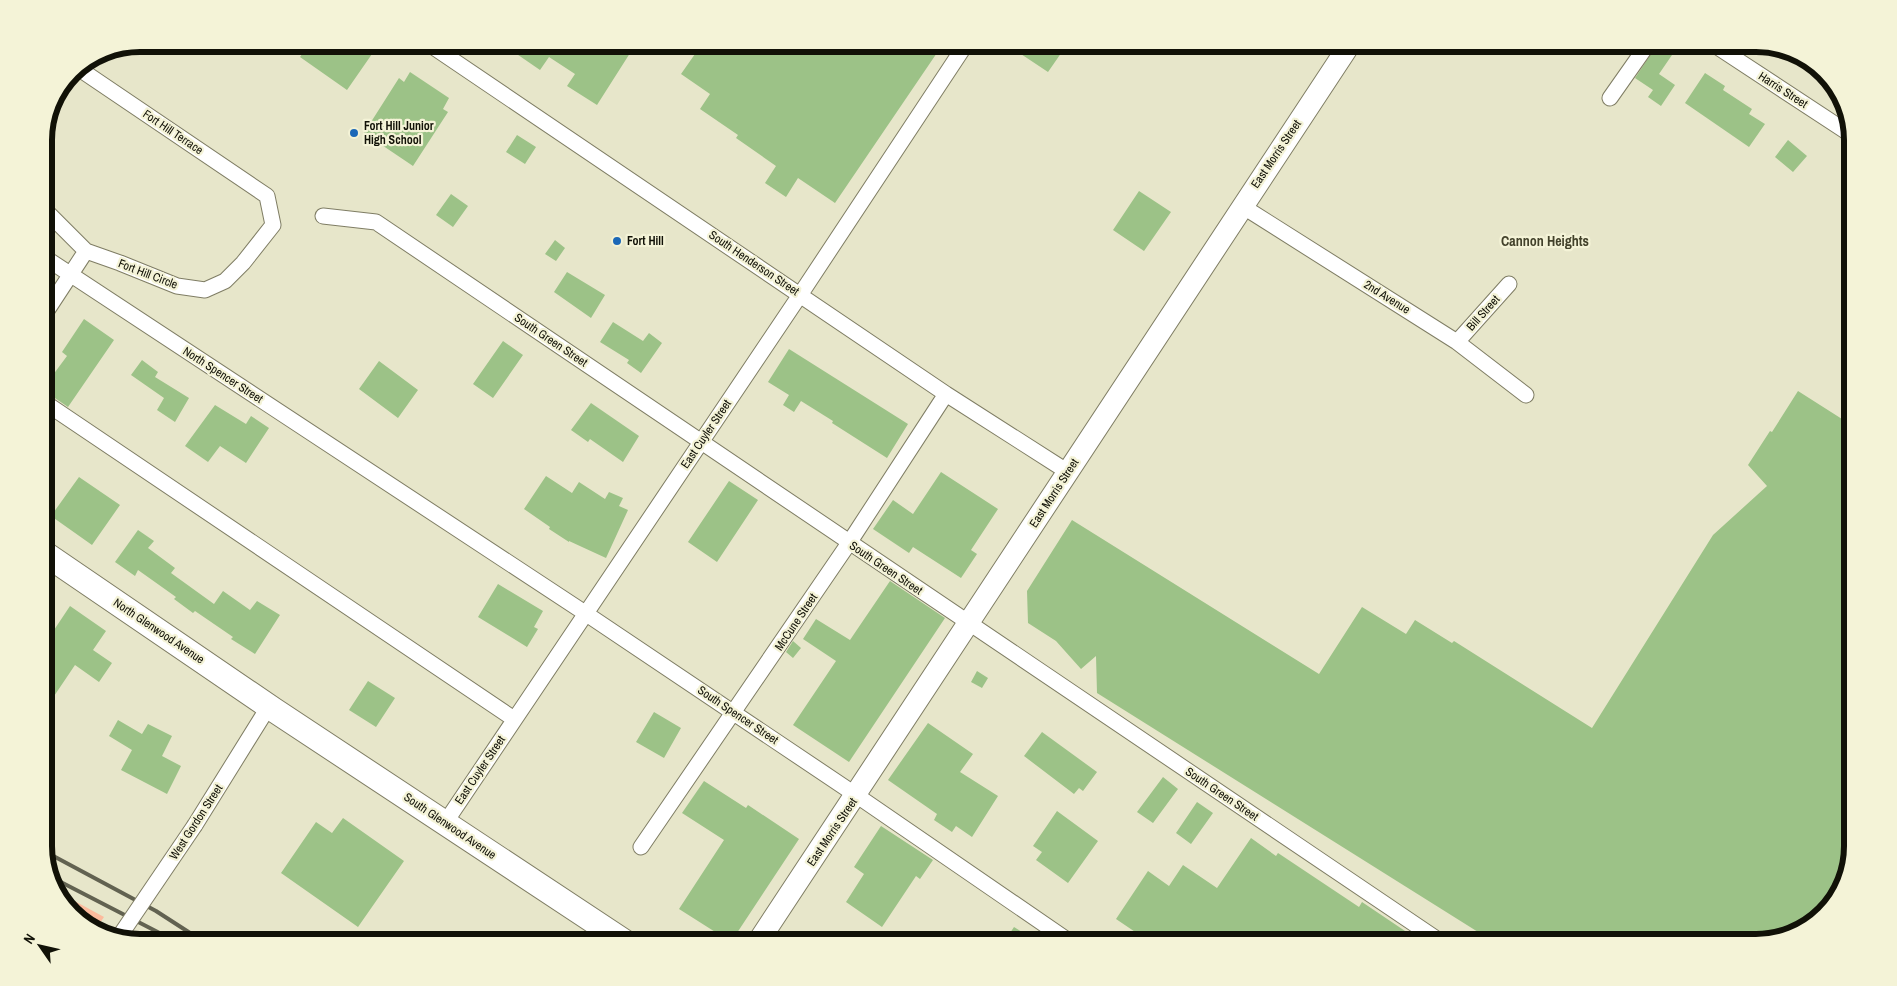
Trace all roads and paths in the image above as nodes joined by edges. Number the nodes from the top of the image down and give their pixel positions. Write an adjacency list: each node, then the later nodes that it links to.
1 (448, 52): 17 (street, South Henderson Street)
2 (961, 52): 17 (street, East Cuyler Street)
3 (1345, 52): 10 (main road, East Morris Street)
4 (1642, 52): 7 (street)
5 (1725, 52): 8 (street, Harris Street)
6 (85, 73): 9 (street, Fort Hill Terrace)
7 (1610, 98)
8 (1844, 130)
9 (268, 196): 13 (street, Fort Hill Circle)
10 (1242, 206): 19 (street, 2nd Avenue); 24 (main road, East Morris Street)
11 (323, 216): 23 (street, South Green Street)
12 (53, 218): 13 (street, Fort Hill Circle)
13 (86, 251): 15 (street)
14 (53, 263): 15 (street, North Spencer Street)
15 (70, 275): 18 (street); 25 (street, North Spencer Street)
16 (1509, 284): 19 (street, Bill Street)
17 (800, 294): 20 (street, South Henderson Street); 23 (street, East Cuyler Street)
18 (53, 300)
19 (1457, 342): 21 (street, 2nd Avenue)
20 (946, 394): 24 (street, South Henderson Street); 26 (street, McCune Street)
21 (1526, 395)
22 (53, 408): 32 (street)
23 (701, 441): 26 (street, South Green Street); 28 (street, East Cuyler Street)
24 (1068, 472): 29 (main road, East Morris Street)
25 (402, 493): 28 (street, South Spencer Street)
26 (849, 543): 29 (street, South Green Street); 31 (street, McCune Street)
27 (53, 559): 30 (main road, North Glenwood Avenue)
28 (584, 613): 31 (street, South Spencer Street); 32 (street, East Cuyler Street)
29 (968, 622): 33 (main road, East Morris Street); 40 (street, South Green Street)
30 (272, 708): 34 (main road, South Glenwood Avenue); 36 (street, West Gordon Street, bridge)
31 (734, 713): 33 (street, South Spencer Street); 35 (street, McCune Street)
32 (514, 719): 34 (street, East Cuyler Street)
33 (856, 795): 38 (main road, East Morris Street); 39 (street, South Spencer Street)
34 (445, 823): 37 (main road, South Glenwood Avenue)
35 (641, 846)
36 (122, 932)
37 (612, 934)
38 (763, 934)
39 (1058, 934)
40 (1429, 934)

